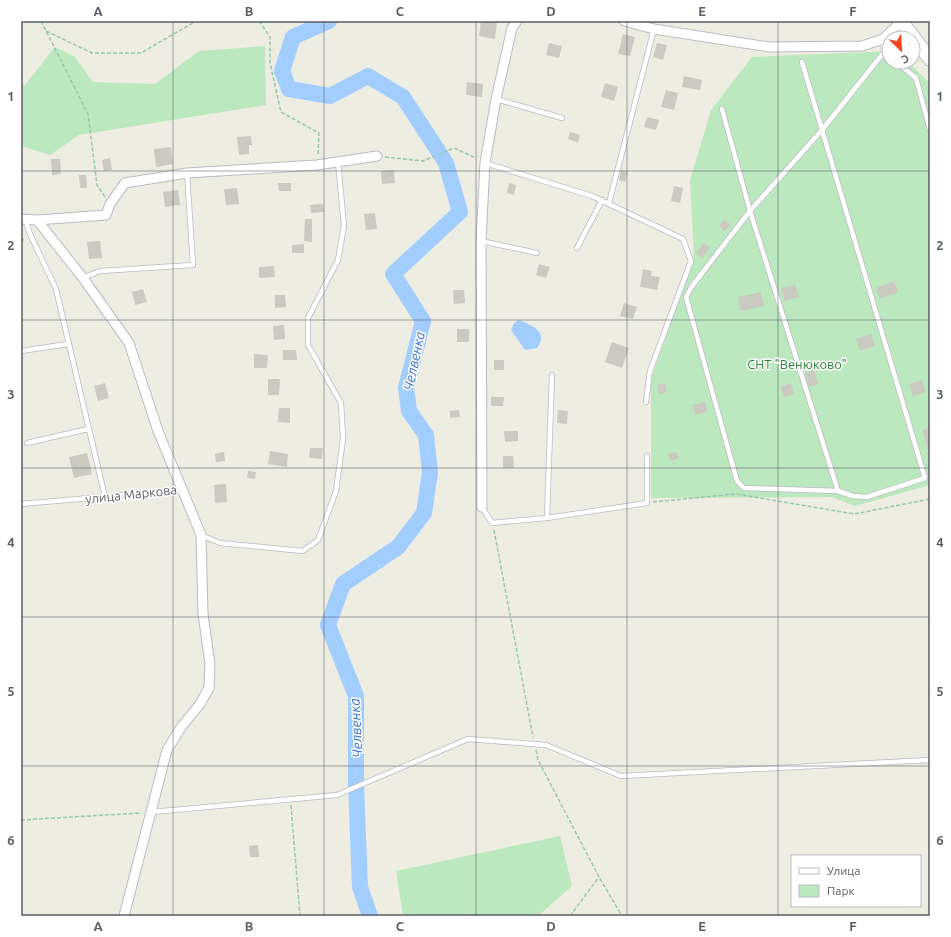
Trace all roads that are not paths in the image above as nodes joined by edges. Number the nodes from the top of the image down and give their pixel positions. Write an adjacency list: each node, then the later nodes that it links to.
1 (517, 21): 11 (street)
2 (624, 21): 4 (street)
3 (901, 21): 5 (street); 8 (street)
4 (654, 29): 6 (street); 21 (lane)
5 (892, 30)
6 (881, 40)
7 (881, 56): 14 (lane)
8 (929, 57)
9 (802, 62): 14 (lane)
10 (906, 70): 15 (lane)
11 (496, 99): 13 (lane); 18 (street)
12 (722, 109): 22 (lane)
13 (562, 118)
14 (822, 130): 22 (lane); 37 (lane)
15 (930, 130)
16 (377, 156): 17 (street)
17 (338, 162): 19 (street); 42 (lane)
18 (486, 163): 20 (lane); 25 (street)
19 (187, 173): 24 (street); 28 (lane)
20 (602, 200): 21 (lane); 26 (lane)
21 (609, 203): 32 (lane)
22 (750, 211): 37 (lane); 37 (lane)
23 (23, 219): 24 (street); 29 (lane)
24 (37, 220): 28 (street, улица Маркова)
25 (481, 241): 27 (lane); 40 (street)
26 (577, 248)
27 (537, 253)
28 (83, 278): 36 (street, улица Маркова)
29 (68, 344): 30 (lane); 33 (lane)
30 (21, 351)
31 (552, 375): 41 (lane)
32 (646, 402)
33 (88, 429): 34 (lane); 38 (lane)
34 (27, 443)
35 (647, 456): 41 (lane)
36 (182, 490): 38 (lane, улица Маркова); 42 (street)
37 (838, 491)
38 (105, 497): 39 (lane, улица Маркова)
39 (21, 504)
40 (482, 507): 41 (lane)
41 (547, 518)
42 (201, 535): 44 (street)
43 (930, 760): 44 (lane)
44 (152, 812): 45 (street)
45 (124, 916)

